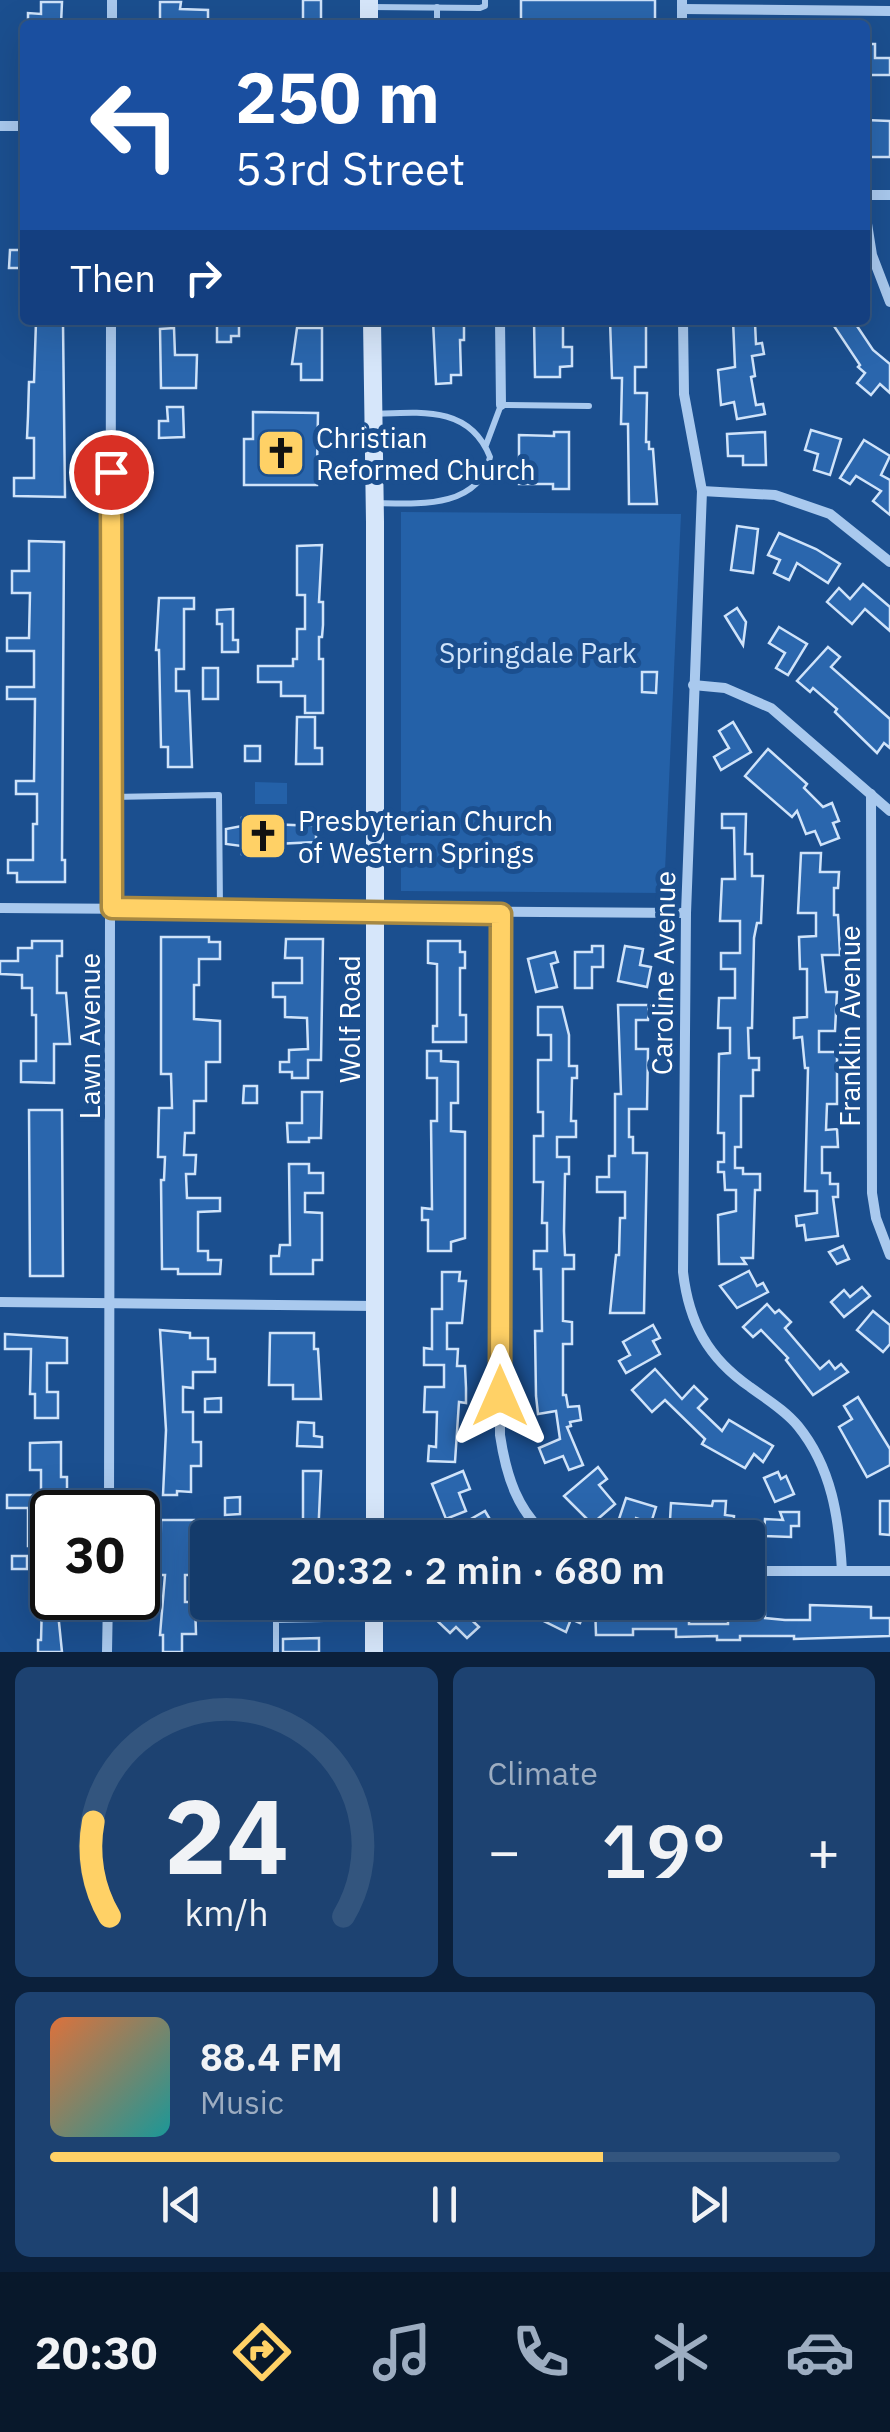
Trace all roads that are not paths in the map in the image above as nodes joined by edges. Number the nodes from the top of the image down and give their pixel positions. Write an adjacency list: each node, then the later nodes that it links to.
1 (485, 0): 3 (lane)
2 (682, 5): 5 (street)
3 (436, 7): 4 (lane); 6 (lane)
4 (369, 11)
5 (890, 11)
6 (437, 20)
7 (870, 243): 8 (street)
8 (890, 302)
9 (112, 325): 22 (street, Lawn Avenue)
10 (372, 325): 15 (main road, Wolf Road)
11 (500, 325): 13 (street)
12 (683, 325): 17 (street, Caroline Avenue)
13 (502, 404): 14 (lane); 16 (lane)
14 (589, 406)
15 (373, 414): 16 (lane); 18 (main road, Wolf Road)
16 (486, 445): 18 (lane)
17 (702, 492): 19 (street); 20 (street, Caroline Avenue)
18 (375, 503): 27 (main road, Wolf Road)
19 (890, 562)
20 (692, 685): 21 (street); 28 (street, Caroline Avenue)
21 (871, 794): 23 (street); 30 (street, Franklin Avenue)
22 (112, 797): 25 (street, Lawn Avenue); 26 (lane)
23 (890, 810)
24 (0, 908): 25 (street)
25 (112, 908): 26 (street); 32 (street, Lawn Avenue)
26 (220, 910): 27 (street)
27 (376, 912): 29 (street); 33 (main road, Wolf Road)
28 (686, 913): 29 (street); 38 (street, Caroline Avenue)
29 (501, 914): 36 (street)
30 (890, 1255)
31 (0, 1302): 32 (street)
32 (112, 1303): 33 (street); 34 (street, Lawn Avenue)
33 (377, 1306): 35 (main road, Wolf Road)
34 (109, 1490)
35 (375, 1520)
36 (532, 1520)
37 (765, 1571): 38 (street)
38 (842, 1571): 39 (street)
39 (890, 1571)
40 (108, 1620): 43 (street)
41 (276, 1620): 44 (lane)
42 (374, 1620): 45 (main road)
43 (108, 1652)
44 (276, 1652)
45 (374, 1652)

